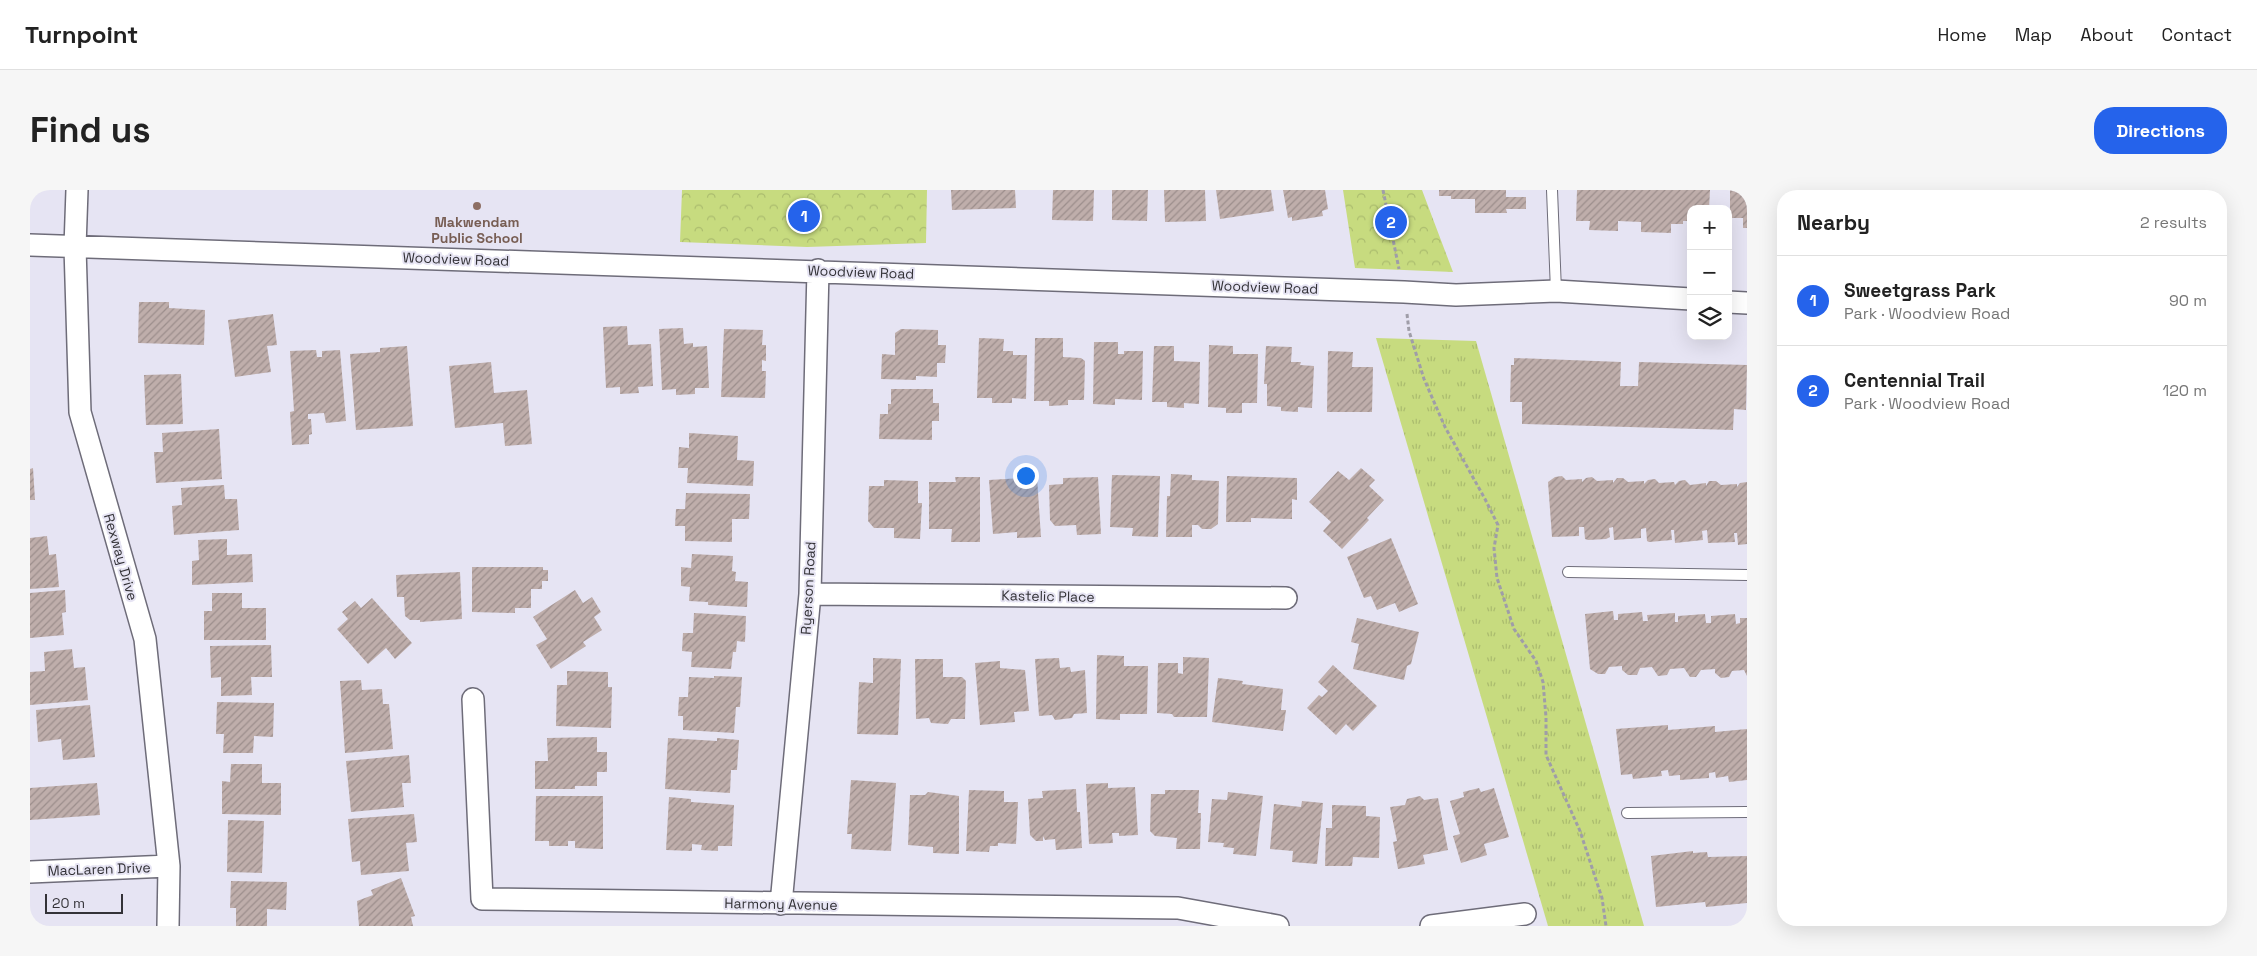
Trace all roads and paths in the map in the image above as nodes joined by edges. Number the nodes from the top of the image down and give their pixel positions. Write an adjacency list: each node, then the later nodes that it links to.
1 (77, 190): 5 (street, Rexway Drive)
2 (1383, 190): 8 (path)
3 (1552, 190): 7 (lane)
4 (30, 245): 5 (street, Woodview Road)
5 (75, 247): 6 (street, Woodview Road); 19 (street, Rexway Drive)
6 (818, 270): 8 (street, Woodview Road); 14 (street, Ryerson Road)
7 (1556, 291): 8 (street, Woodview Road); 9 (street, Woodview Road)
8 (1404, 292): 26 (path)
9 (1687, 299)
10 (1732, 302): 11 (street)
11 (1747, 303)
12 (1568, 572): 13 (lane)
13 (1747, 575)
14 (810, 594): 15 (street, Kastelic Place); 21 (street, Ryerson Road)
15 (1286, 598)
16 (473, 700): 21 (street, Harmony Avenue)
17 (1747, 812): 18 (lane)
18 (1627, 813)
19 (168, 866): 20 (street, MacLaren Drive); 23 (street, Rexway Drive)
20 (30, 872)
21 (780, 904): 24 (street, Harmony Avenue)
22 (1525, 914): 25 (street)
23 (168, 926)
24 (1278, 926)
25 (1431, 926)
26 (1606, 926)

